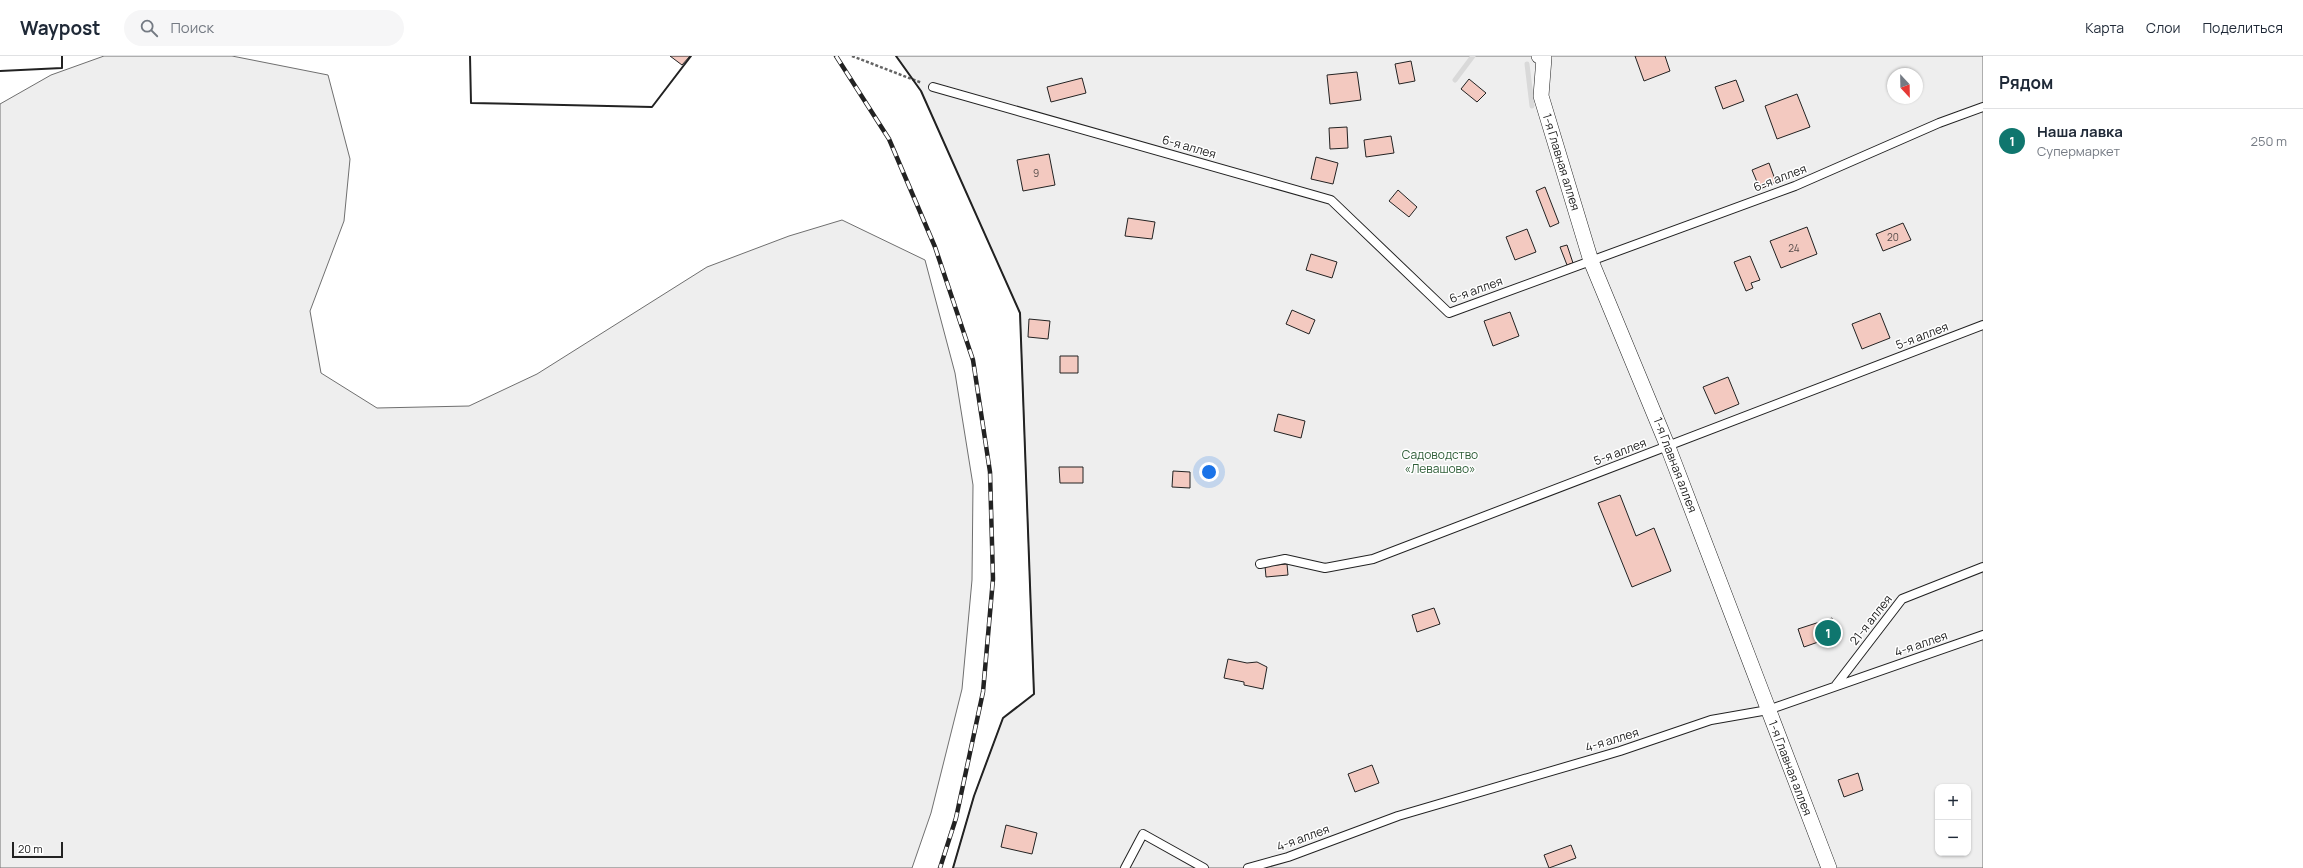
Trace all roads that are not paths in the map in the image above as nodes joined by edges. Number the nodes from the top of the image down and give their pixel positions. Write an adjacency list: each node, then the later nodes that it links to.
1 (1544, 57): 4 (street, 1-я Главная аллея)
2 (933, 87): 4 (lane, 6-я аллея)
3 (1983, 107): 4 (lane, 6-я аллея)
4 (1591, 260): 6 (street, 1-я Главная аллея)
5 (1983, 325): 6 (lane, 5-я аллея)
6 (1668, 447): 7 (lane, 5-я аллея); 11 (street, 1-я Главная аллея)
7 (1260, 564)
8 (1983, 567): 10 (lane, 21-я аллея)
9 (1983, 635): 10 (lane, 4-я аллея)
10 (1836, 686): 11 (lane, 4-я аллея)
11 (1768, 710): 14 (lane, 4-я аллея); 15 (street, 1-я Главная аллея)
12 (1126, 868): 13 (lane)
13 (1204, 868)
14 (1248, 868)
15 (1829, 868)

